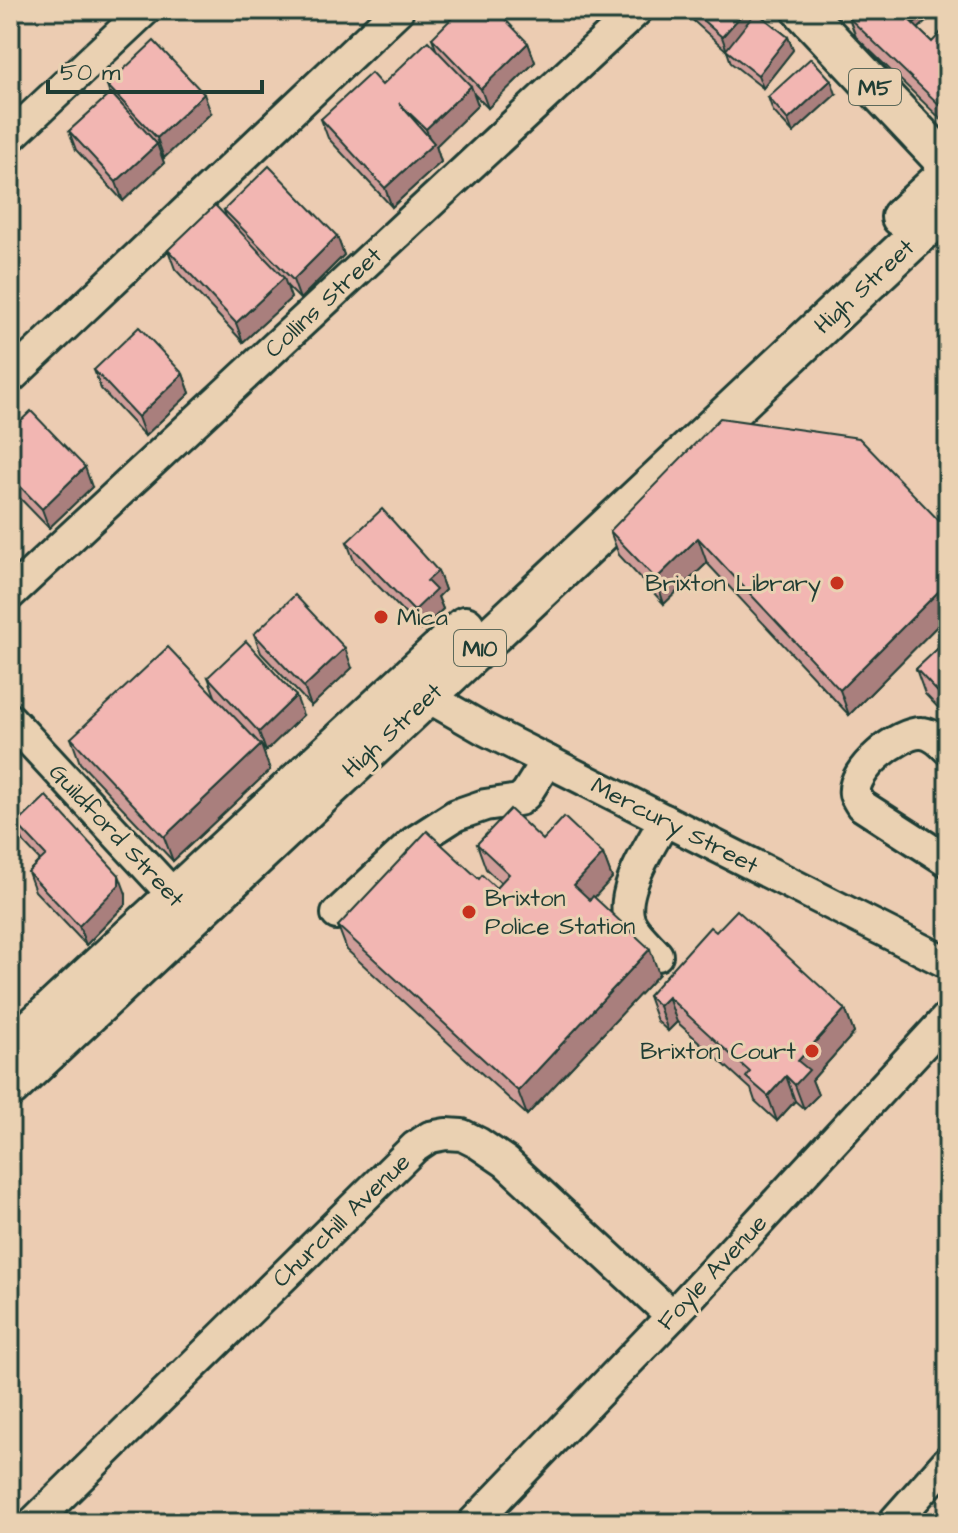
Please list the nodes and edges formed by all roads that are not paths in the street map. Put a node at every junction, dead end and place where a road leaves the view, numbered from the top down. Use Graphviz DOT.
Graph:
graph roads {
  1 [pos="145,10"];
  2 [pos="398,10"];
  3 [pos="637,10"];
  4 [pos="802,10"];
  5 [pos="10,137"];
  6 [pos="948,165"];
  7 [pos="948,173"];
  8 [pos="948,207"];
  9 [pos="10,378"];
  10 [pos="10,594"];
  11 [pos="415,691"];
  12 [pos="10,719"];
  13 [pos="948,749"];
  14 [pos="547,761"];
  15 [pos="665,820"];
  16 [pos="948,861"];
  17 [pos="183,905"];
  18 [pos="337,914"];
  19 [pos="657,955"];
  20 [pos="948,963"];
  21 [pos="948,1017"];
  22 [pos="10,1049"];
  23 [pos="10,1088"];
  24 [pos="672,1316"];
  25 [pos="948,1461"];
  26 [pos="33,1523"];
  27 [pos="473,1523"];
  28 [pos="893,1523"];
  1 -- 5 [label="street"];
  2 -- 9 [label="street"];
  3 -- 10 [label="street, Collins Street"];
  4 -- 6 [label="main road, M5"];
  7 -- 11 [label="main road, High Street / M10"];
  8 -- 11 [label="main road, High Street / M10"];
  11 -- 14 [label="street, Mercury Street"];
  11 -- 17 [label="main road, High Street / M10"];
  12 -- 17 [label="street, Guildford Street"];
  13 -- 16 [label="street"];
  14 -- 15 [label="street, Mercury Street"];
  14 -- 18 [label="street"];
  15 -- 19 [label="street"];
  15 -- 20 [label="street, Mercury Street"];
  17 -- 22 [label="main road, High Street / M10"];
  17 -- 23 [label="main road, High Street / M10"];
  21 -- 24 [label="street, Foyle Avenue"];
  24 -- 26 [label="street, Churchill Avenue"];
  24 -- 27 [label="street, Foyle Avenue"];
  25 -- 28 [label="street"];
}
